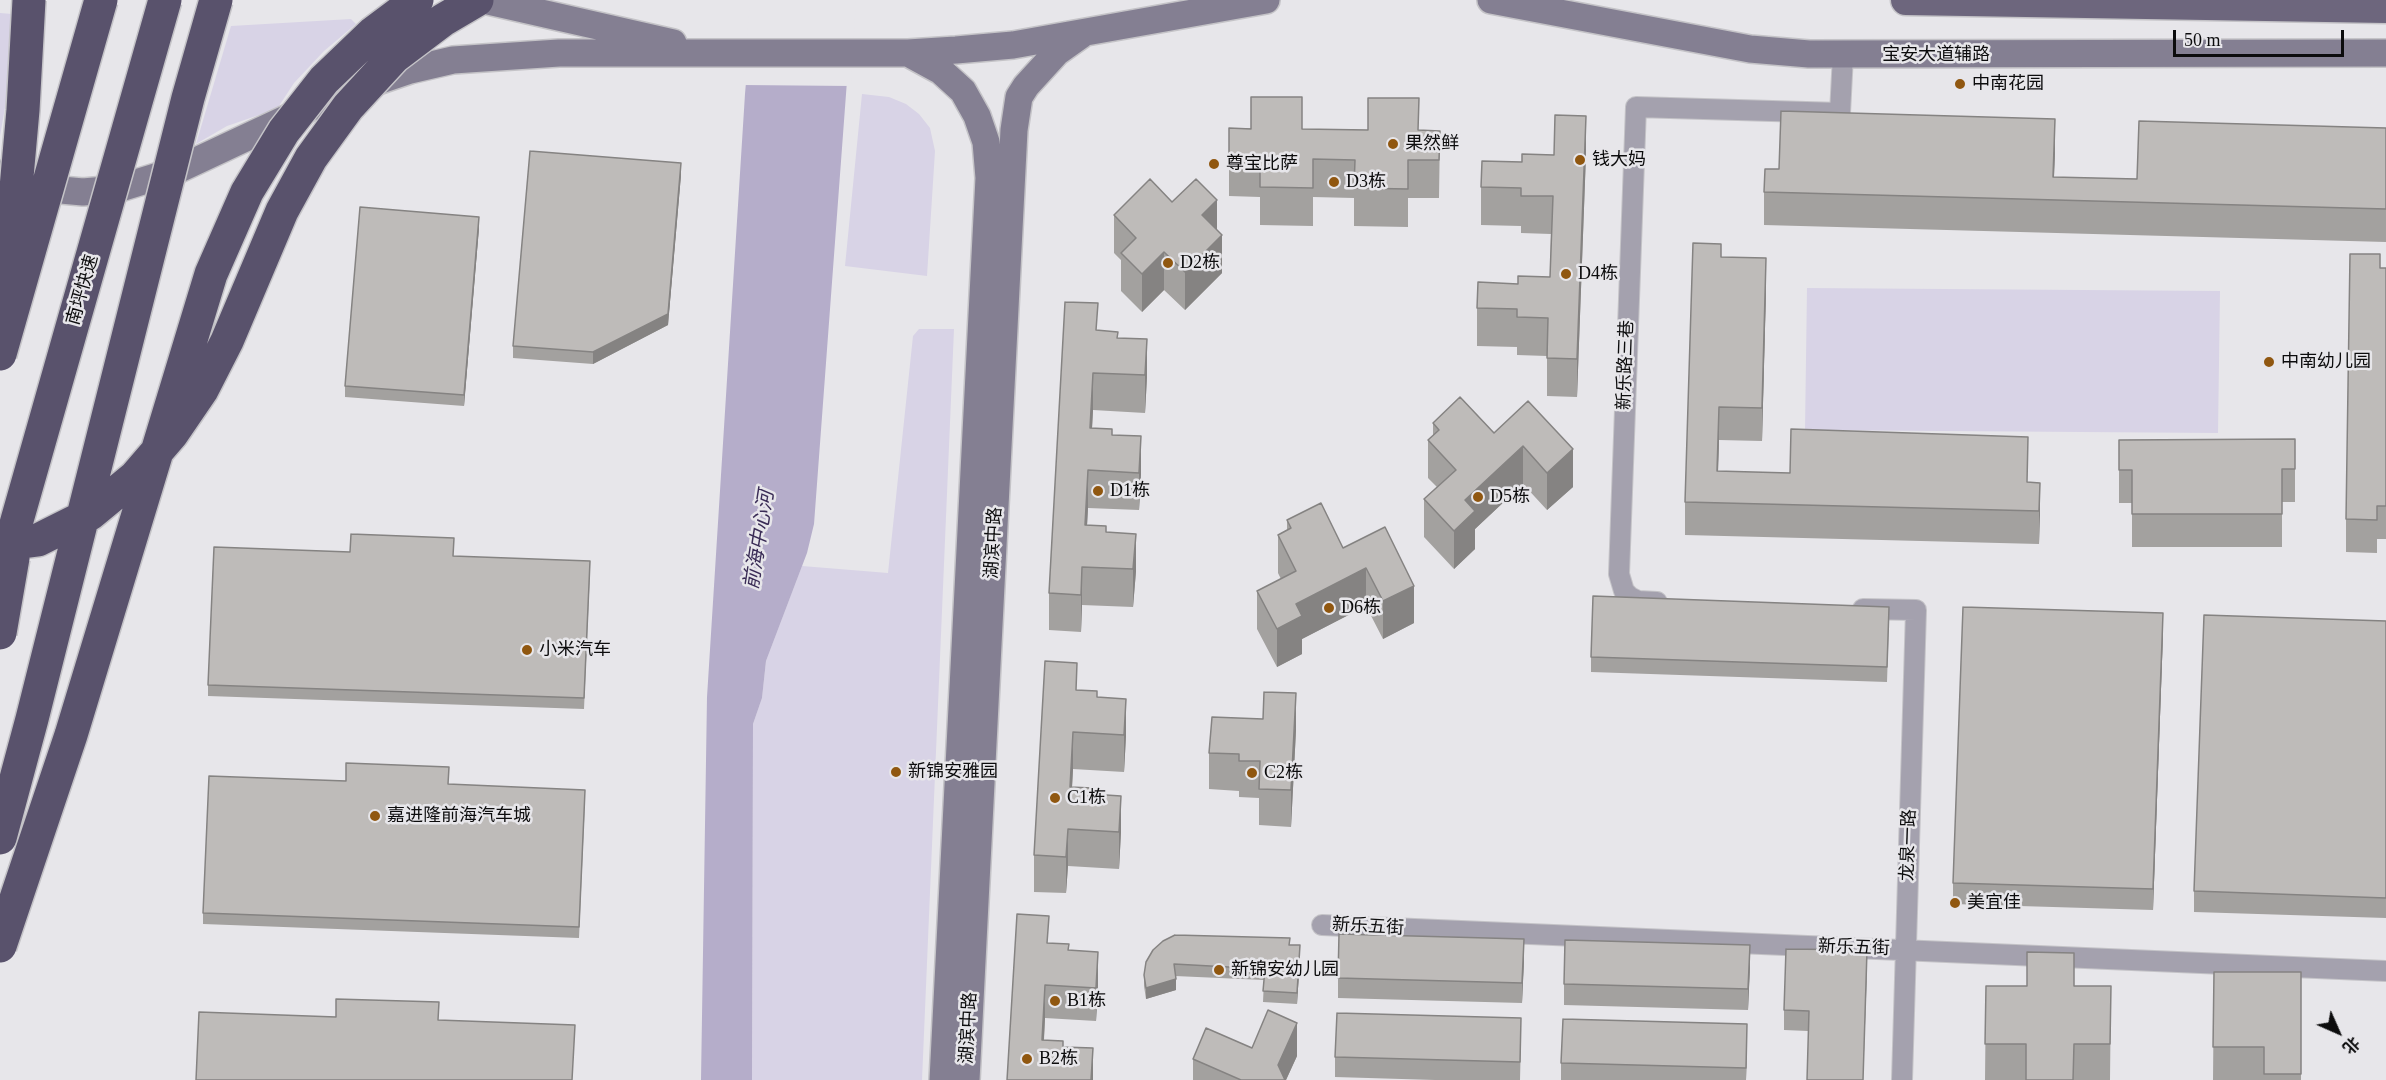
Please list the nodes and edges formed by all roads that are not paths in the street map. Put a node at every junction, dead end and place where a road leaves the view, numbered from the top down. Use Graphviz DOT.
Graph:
graph roads {
  1 [pos="29,0"];
  2 [pos="101,0"];
  3 [pos="165,0"];
  4 [pos="216,0"];
  5 [pos="417,0"];
  6 [pos="477,0"];
  7 [pos="484,0"];
  8 [pos="1266,0"];
  9 [pos="1491,0"];
  10 [pos="1906,0"];
  11 [pos="2386,8"];
  12 [pos="1083,34"];
  13 [pos="719,52"];
  14 [pos="2386,52"];
  15 [pos="907,53"];
  16 [pos="1843,55"];
  17 [pos="0,174"];
  18 [pos="998,229"];
  19 [pos="0,289"];
  20 [pos="0,354"];
  21 [pos="26,490"];
  22 [pos="0,545"];
  23 [pos="0,579"];
  24 [pos="1670,603"];
  25 [pos="1845,608"];
  26 [pos="0,633"];
  27 [pos="0,838"];
  28 [pos="1322,926"];
  29 [pos="0,946"];
  30 [pos="1906,951"];
  31 [pos="2386,971"];
  32 [pos="943,1080"];
  33 [pos="966,1080"];
  34 [pos="1902,1080"];
  1 -- 19 [label="highway, bridge"];
  2 -- 20 [label="highway, bridge"];
  3 -- 21 [label="highway, 南坪快速, bridge"];
  4 -- 27 [label="highway, bridge"];
  5 -- 29 [label="highway, bridge"];
  6 -- 22 [label="highway, bridge"];
  7 -- 13 [label="main road"];
  8 -- 12 [label="main road"];
  9 -- 16 [label="main road, 宝安大道辅路"];
  10 -- 11 [label="main road"];
  12 -- 15 [label="main road"];
  12 -- 18 [label="main road, 湖滨中路"];
  13 -- 15 [label="main road"];
  13 -- 17 [label="main road"];
  14 -- 16 [label="main road, 宝安大道辅路"];
  15 -- 18 [label="main road, 湖滨中路"];
  16 -- 24 [label="street, 新乐路三巷"];
  18 -- 32 [label="main road, 湖滨中路"];
  18 -- 33 [label="main road, 湖滨中路"];
  21 -- 23 [label="highway, 南坪快速, bridge"];
  21 -- 26 [label="highway, bridge"];
  25 -- 30 [label="street, 龙泉一路"];
  28 -- 30 [label="street, 新乐五街"];
  30 -- 31 [label="street, 新乐五街"];
  30 -- 34 [label="street, 龙泉一路"];
}
